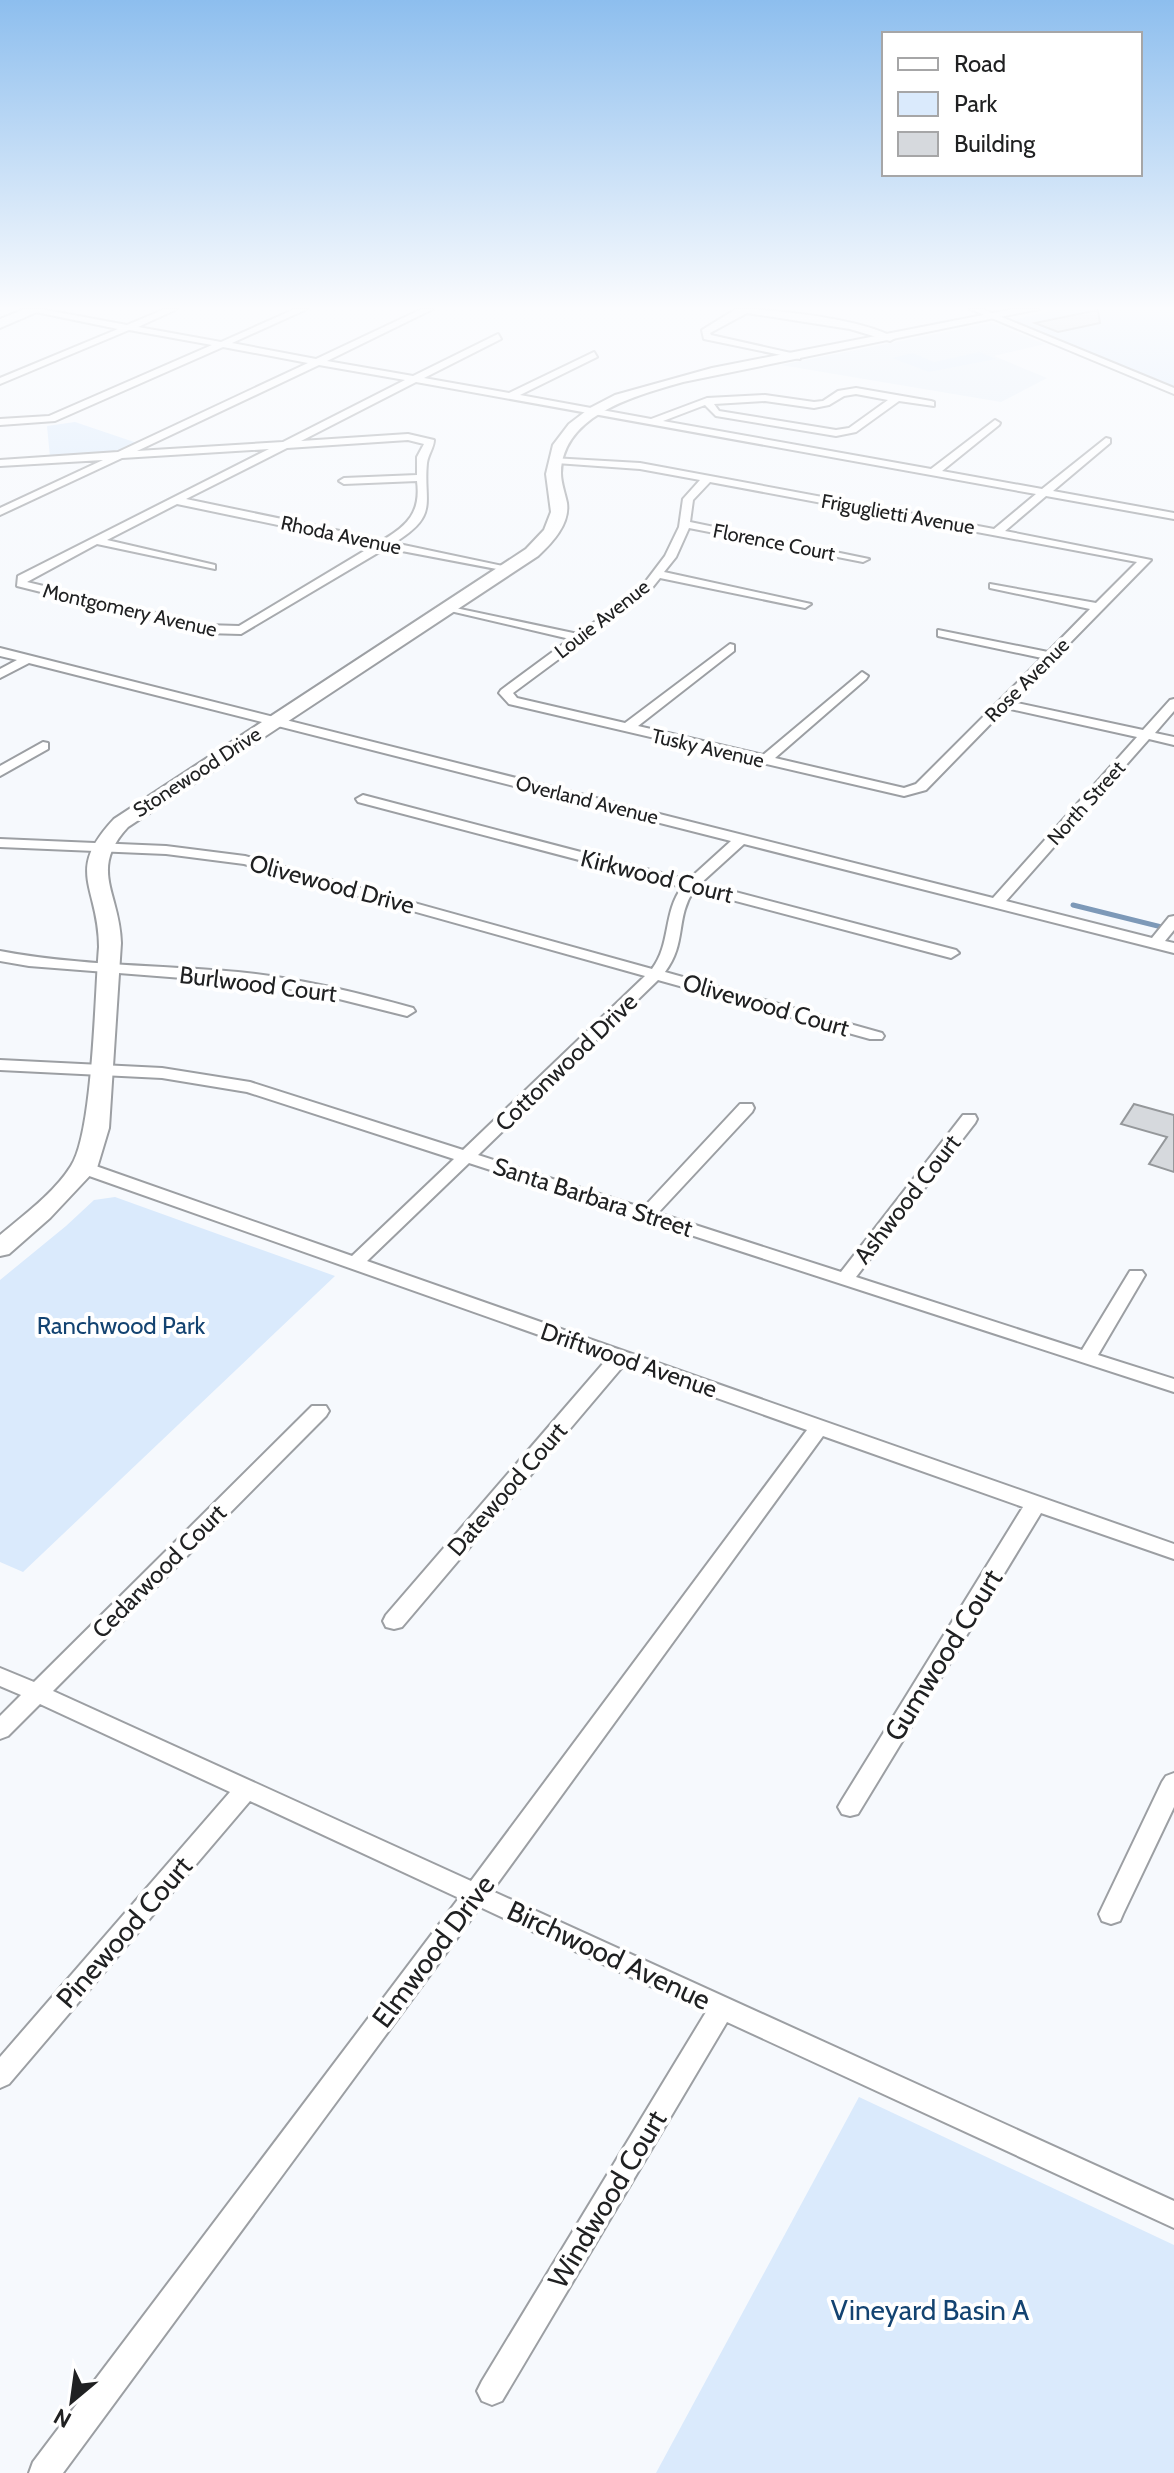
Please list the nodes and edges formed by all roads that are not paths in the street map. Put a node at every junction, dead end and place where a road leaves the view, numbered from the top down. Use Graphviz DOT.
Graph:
graph roads {
  1 [pos="186,424"];
  2 [pos="321,424"];
  3 [pos="580,424"];
  4 [pos="664,424"];
  5 [pos="753,424"];
  6 [pos="787,424"];
  7 [pos="856,424"];
  8 [pos="993,424"];
  9 [pos="735,437"];
  10 [pos="1106,441"];
  11 [pos="282,444"];
  12 [pos="121,455"];
  13 [pos="556,460"];
  14 [pos="0,463"];
  15 [pos="933,473"];
  16 [pos="424,478"];
  17 [pos="707,479"];
  18 [pos="344,481"];
  19 [pos="1041,493"];
  20 [pos="174,500"];
  21 [pos="0,512"];
  22 [pos="1174,516"];
  23 [pos="684,524"];
  24 [pos="997,532"];
  25 [pos="94,540"];
  26 [pos="387,545"];
  27 [pos="863,559"];
  28 [pos="1145,560"];
  29 [pos="211,567"];
  30 [pos="508,570"];
  31 [pos="658,574"];
  32 [pos="994,586"];
  33 [pos="805,604"];
  34 [pos="1099,607"];
  35 [pos="450,608"];
  36 [pos="942,633"];
  37 [pos="580,638"];
  38 [pos="730,648"];
  39 [pos="0,652"];
  40 [pos="1050,656"];
  41 [pos="28,659"];
  42 [pos="0,674"];
  43 [pos="862,676"];
  44 [pos="513,701"];
  45 [pos="1174,703"];
  46 [pos="1003,704"];
  47 [pos="275,721"];
  48 [pos="626,729"];
  49 [pos="1146,735"];
  50 [pos="1174,741"];
  51 [pos="43,746"];
  52 [pos="764,761"];
  53 [pos="0,772"];
  54 [pos="904,792"];
  55 [pos="363,799"];
  56 [pos="741,839"];
  57 [pos="0,843"];
  58 [pos="100,849"];
  59 [pos="692,885"];
  60 [pos="997,903"];
  61 [pos="1174,920"];
  62 [pos="1156,943"];
  63 [pos="1174,948"];
  64 [pos="951,953"];
  65 [pos="0,956"];
  66 [pos="108,970"];
  67 [pos="656,974"];
  68 [pos="407,1011"];
  69 [pos="876,1036"];
  70 [pos="0,1065"];
  71 [pos="100,1070"];
  72 [pos="746,1108"];
  73 [pos="969,1119"];
  74 [pos="468,1157"];
  75 [pos="84,1168"];
  76 [pos="646,1215"];
  77 [pos="0,1248"];
  78 [pos="354,1264"];
  79 [pos="1136,1275"];
  80 [pos="845,1279"];
  81 [pos="620,1357"];
  82 [pos="1087,1358"];
  83 [pos="1174,1386"];
  84 [pos="319,1411"];
  85 [pos="819,1427"];
  86 [pos="1036,1503"];
  87 [pos="1174,1552"];
  88 [pos="394,1621"];
  89 [pos="0,1676"];
  90 [pos="37,1693"];
  91 [pos="0,1730"];
  92 [pos="1174,1782"];
  93 [pos="247,1789"];
  94 [pos="850,1807"];
  95 [pos="477,1894"];
  96 [pos="1111,1914"];
  97 [pos="722,2008"];
  98 [pos="0,2076"];
  99 [pos="1174,2215"];
  100 [pos="492,2391"];
  101 [pos="44,2473"];
  1 -- 12 [label="street"];
  2 -- 11 [label="street"];
  3 -- 13 [label="street"];
  4 -- 9 [label="street"];
  5 -- 9 [label="street"];
  6 -- 7 [label="street"];
  8 -- 15 [label="street"];
  9 -- 15 [label="street"];
  10 -- 19 [label="street"];
  11 -- 12 [label="street"];
  11 -- 16 [label="street"];
  11 -- 20 [label="street"];
  12 -- 14 [label="street"];
  12 -- 21 [label="street"];
  13 -- 17 [label="street, Friguglietti Avenue"];
  13 -- 30 [label="street, Stonewood Drive"];
  15 -- 19 [label="street"];
  16 -- 18 [label="street"];
  16 -- 26 [label="street"];
  17 -- 23 [label="street, Louie Avenue"];
  17 -- 24 [label="street, Friguglietti Avenue"];
  19 -- 22 [label="street"];
  19 -- 24 [label="street"];
  20 -- 25 [label="street"];
  20 -- 26 [label="street, Rhoda Avenue"];
  23 -- 27 [label="street, Florence Court"];
  23 -- 31 [label="street, Louie Avenue"];
  24 -- 28 [label="street, Friguglietti Avenue"];
  25 -- 26 [label="street, Montgomery Avenue"];
  25 -- 29 [label="street"];
  26 -- 30 [label="street, Rhoda Avenue"];
  28 -- 34 [label="street, Rose Avenue"];
  30 -- 35 [label="street, Stonewood Drive"];
  31 -- 33 [label="street"];
  31 -- 37 [label="street, Louie Avenue"];
  32 -- 34 [label="street"];
  34 -- 40 [label="street, Rose Avenue"];
  35 -- 37 [label="street"];
  35 -- 47 [label="street, Stonewood Drive"];
  36 -- 40 [label="street"];
  37 -- 44 [label="street, Louie Avenue"];
  38 -- 48 [label="street"];
  39 -- 41 [label="street, Overland Avenue"];
  40 -- 46 [label="street, Rose Avenue"];
  41 -- 42 [label="street"];
  41 -- 47 [label="street, Overland Avenue"];
  43 -- 52 [label="street"];
  44 -- 48 [label="street, Tusky Avenue"];
  45 -- 49 [label="street, North Street"];
  46 -- 49 [label="street"];
  46 -- 54 [label="street, Rose Avenue"];
  47 -- 56 [label="street, Overland Avenue"];
  47 -- 58 [label="street, Stonewood Drive"];
  48 -- 52 [label="street, Tusky Avenue"];
  49 -- 50 [label="street"];
  49 -- 60 [label="street, North Street"];
  51 -- 53 [label="street"];
  52 -- 54 [label="street, Tusky Avenue"];
  55 -- 59 [label="street, Kirkwood Court"];
  56 -- 59 [label="street, Cottonwood Drive"];
  56 -- 60 [label="street, Overland Avenue"];
  57 -- 58 [label="street, Olivewood Drive"];
  58 -- 66 [label="street"];
  58 -- 67 [label="street, Olivewood Drive"];
  59 -- 64 [label="street, Kirkwood Court"];
  59 -- 67 [label="street, Cottonwood Drive"];
  60 -- 62 [label="street, Overland Avenue"];
  61 -- 62 [label="street"];
  62 -- 63 [label="street, Overland Avenue"];
  65 -- 66 [label="street, Burlwood Court"];
  66 -- 68 [label="street, Burlwood Court"];
  66 -- 71 [label="street"];
  67 -- 69 [label="street, Olivewood Court"];
  67 -- 74 [label="street, Cottonwood Drive"];
  70 -- 71 [label="street, Santa Barbara Street"];
  71 -- 74 [label="street, Santa Barbara Street"];
  71 -- 75 [label="street"];
  72 -- 76 [label="street"];
  73 -- 80 [label="street, Ashwood Court"];
  74 -- 76 [label="street, Santa Barbara Street"];
  74 -- 78 [label="street, Cottonwood Drive"];
  75 -- 77 [label="street"];
  75 -- 78 [label="street, Driftwood Avenue"];
  76 -- 80 [label="street, Santa Barbara Street"];
  78 -- 81 [label="street, Driftwood Avenue"];
  79 -- 82 [label="street"];
  80 -- 82 [label="street, Santa Barbara Street"];
  81 -- 85 [label="street, Driftwood Avenue"];
  81 -- 88 [label="street, Datewood Court"];
  82 -- 83 [label="street, Santa Barbara Street"];
  84 -- 90 [label="street, Cedarwood Court"];
  85 -- 86 [label="street, Driftwood Avenue"];
  85 -- 95 [label="street, Elmwood Drive"];
  86 -- 87 [label="street, Driftwood Avenue"];
  86 -- 94 [label="street, Gumwood Court"];
  89 -- 90 [label="street, Birchwood Avenue"];
  90 -- 91 [label="street, Cedarwood Court"];
  90 -- 93 [label="street, Birchwood Avenue"];
  92 -- 96 [label="street"];
  93 -- 95 [label="street, Birchwood Avenue"];
  93 -- 98 [label="street, Pinewood Court"];
  95 -- 97 [label="street, Birchwood Avenue"];
  95 -- 101 [label="street, Elmwood Drive"];
  97 -- 99 [label="street, Birchwood Avenue"];
  97 -- 100 [label="street, Windwood Court"];
}
